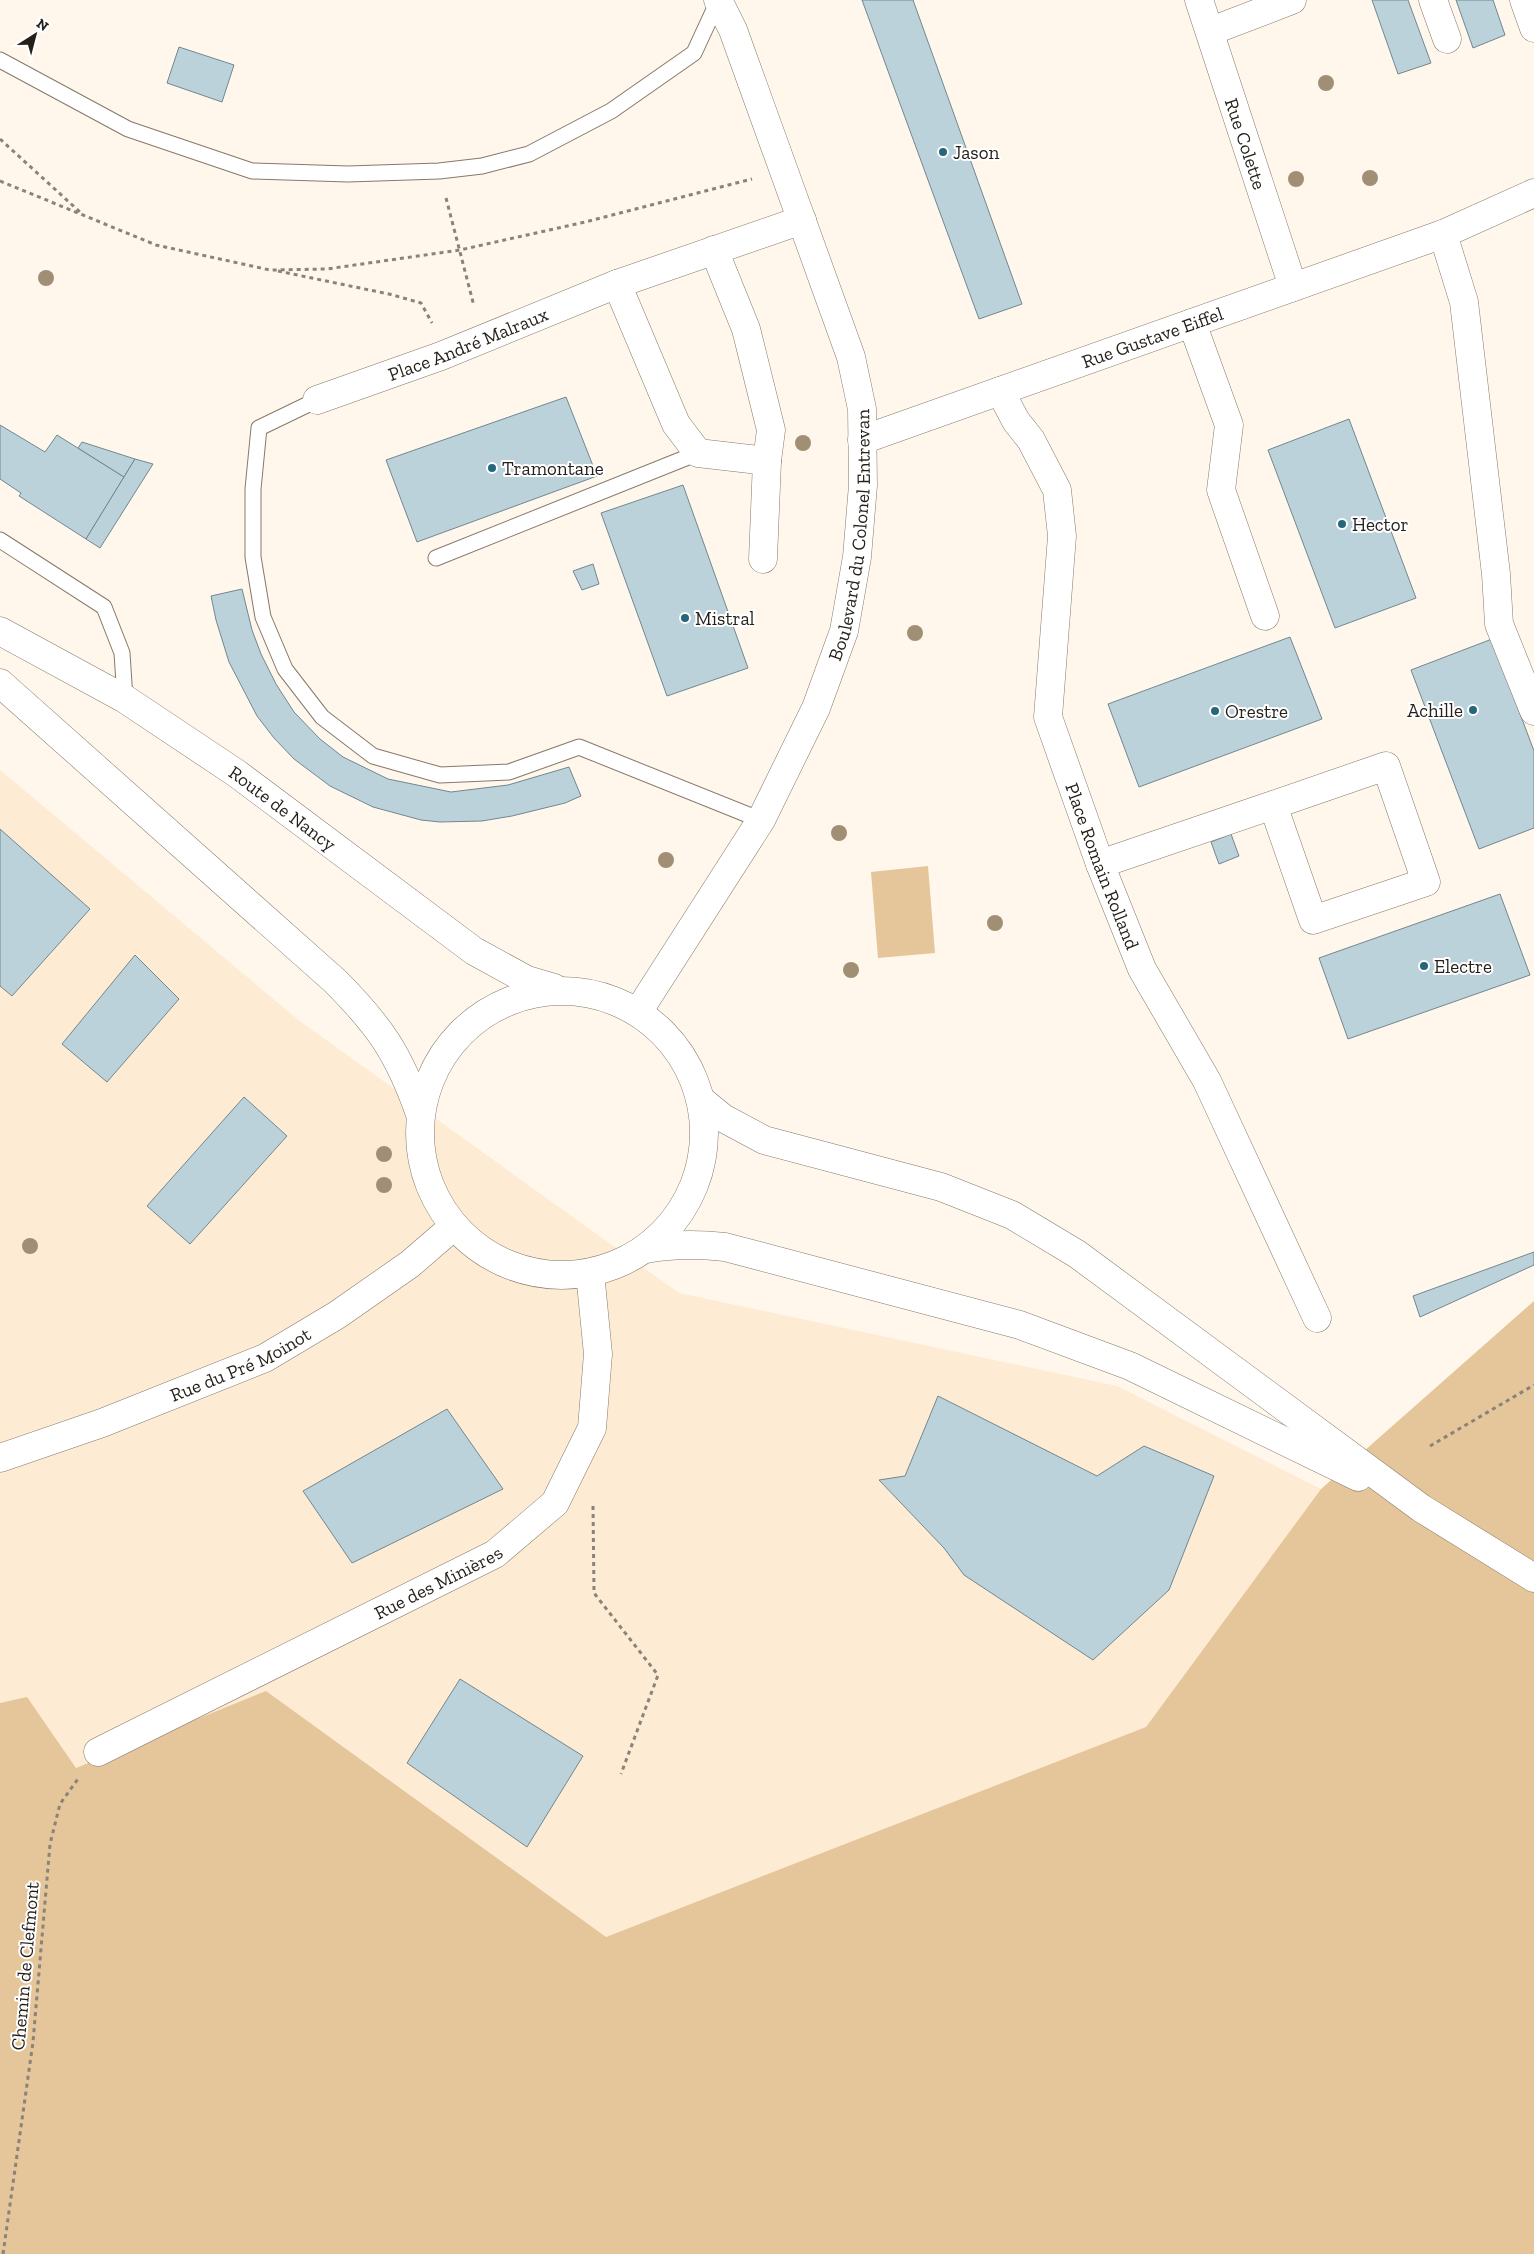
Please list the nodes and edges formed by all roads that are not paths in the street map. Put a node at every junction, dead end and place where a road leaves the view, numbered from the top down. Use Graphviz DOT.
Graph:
graph roads {
  1 [pos="718,0"];
  2 [pos="1200,0"];
  3 [pos="1292,0"];
  4 [pos="1433,0"];
  5 [pos="1524,0"];
  6 [pos="1534,28"];
  7 [pos="1210,31"];
  8 [pos="1447,39"];
  9 [pos="0,60"];
  10 [pos="1534,193"];
  11 [pos="802,220"];
  12 [pos="1442,234"];
  13 [pos="714,250"];
  14 [pos="617,284"];
  15 [pos="1293,287"];
  16 [pos="1192,322"];
  17 [pos="1000,391"];
  18 [pos="317,400"];
  19 [pos="862,440"];
  20 [pos="698,453"];
  21 [pos="767,462"];
  22 [pos="0,540"];
  23 [pos="436,558"];
  24 [pos="763,559"];
  25 [pos="1265,616"];
  26 [pos="0,631"];
  27 [pos="0,682"];
  28 [pos="125,699"];
  29 [pos="1534,711"];
  30 [pos="1273,805"];
  31 [pos="761,820"];
  32 [pos="1100,864"];
  33 [pos="560,990"];
  34 [pos="638,1012"];
  35 [pos="701,1100"];
  36 [pos="420,1114"];
  37 [pos="454,1226"];
  38 [pos="646,1249"];
  39 [pos="590,1273"];
  40 [pos="1317,1318"];
  41 [pos="0,1458"];
  42 [pos="1421,1508"];
  43 [pos="1534,1578"];
  44 [pos="98,1752"];
  1 -- 9 [label="lane"];
  1 -- 11 [label="street, Boulevard du Colonel Entrevan"];
  2 -- 7 [label="street, Rue Colette"];
  3 -- 7 [label="street"];
  4 -- 8 [label="street"];
  5 -- 6 [label="street"];
  7 -- 15 [label="street, Rue Colette"];
  10 -- 12 [label="street, Rue Gustave Eiffel"];
  11 -- 13 [label="street, Place André Malraux"];
  11 -- 19 [label="street, Boulevard du Colonel Entrevan"];
  12 -- 15 [label="street, Rue Gustave Eiffel"];
  12 -- 29 [label="street"];
  13 -- 14 [label="street, Place André Malraux"];
  13 -- 21 [label="street"];
  14 -- 18 [label="street, Place André Malraux"];
  14 -- 20 [label="street"];
  15 -- 16 [label="street, Rue Gustave Eiffel"];
  16 -- 17 [label="street, Rue Gustave Eiffel"];
  16 -- 25 [label="street"];
  17 -- 19 [label="street, Rue Gustave Eiffel"];
  17 -- 32 [label="street, Place Romain Rolland"];
  18 -- 31 [label="lane"];
  19 -- 31 [label="street, Boulevard du Colonel Entrevan"];
  20 -- 21 [label="street"];
  20 -- 23 [label="lane"];
  21 -- 24 [label="street"];
  22 -- 28 [label="lane"];
  26 -- 28 [label="street, Route de Nancy"];
  27 -- 36 [label="street"];
  28 -- 33 [label="street, Route de Nancy"];
  30 -- 30 [label="street"];
  30 -- 32 [label="street"];
  31 -- 34 [label="street, Boulevard du Colonel Entrevan"];
  32 -- 40 [label="street, Place Romain Rolland"];
  33 -- 34 [label="street"];
  33 -- 36 [label="street"];
  34 -- 35 [label="street"];
  35 -- 38 [label="street"];
  35 -- 42 [label="street"];
  36 -- 37 [label="street"];
  37 -- 39 [label="street"];
  37 -- 41 [label="street, Rue du Pré Moinot"];
  38 -- 39 [label="street"];
  38 -- 42 [label="street"];
  39 -- 44 [label="street, Rue des Minières"];
  42 -- 43 [label="street"];
}
